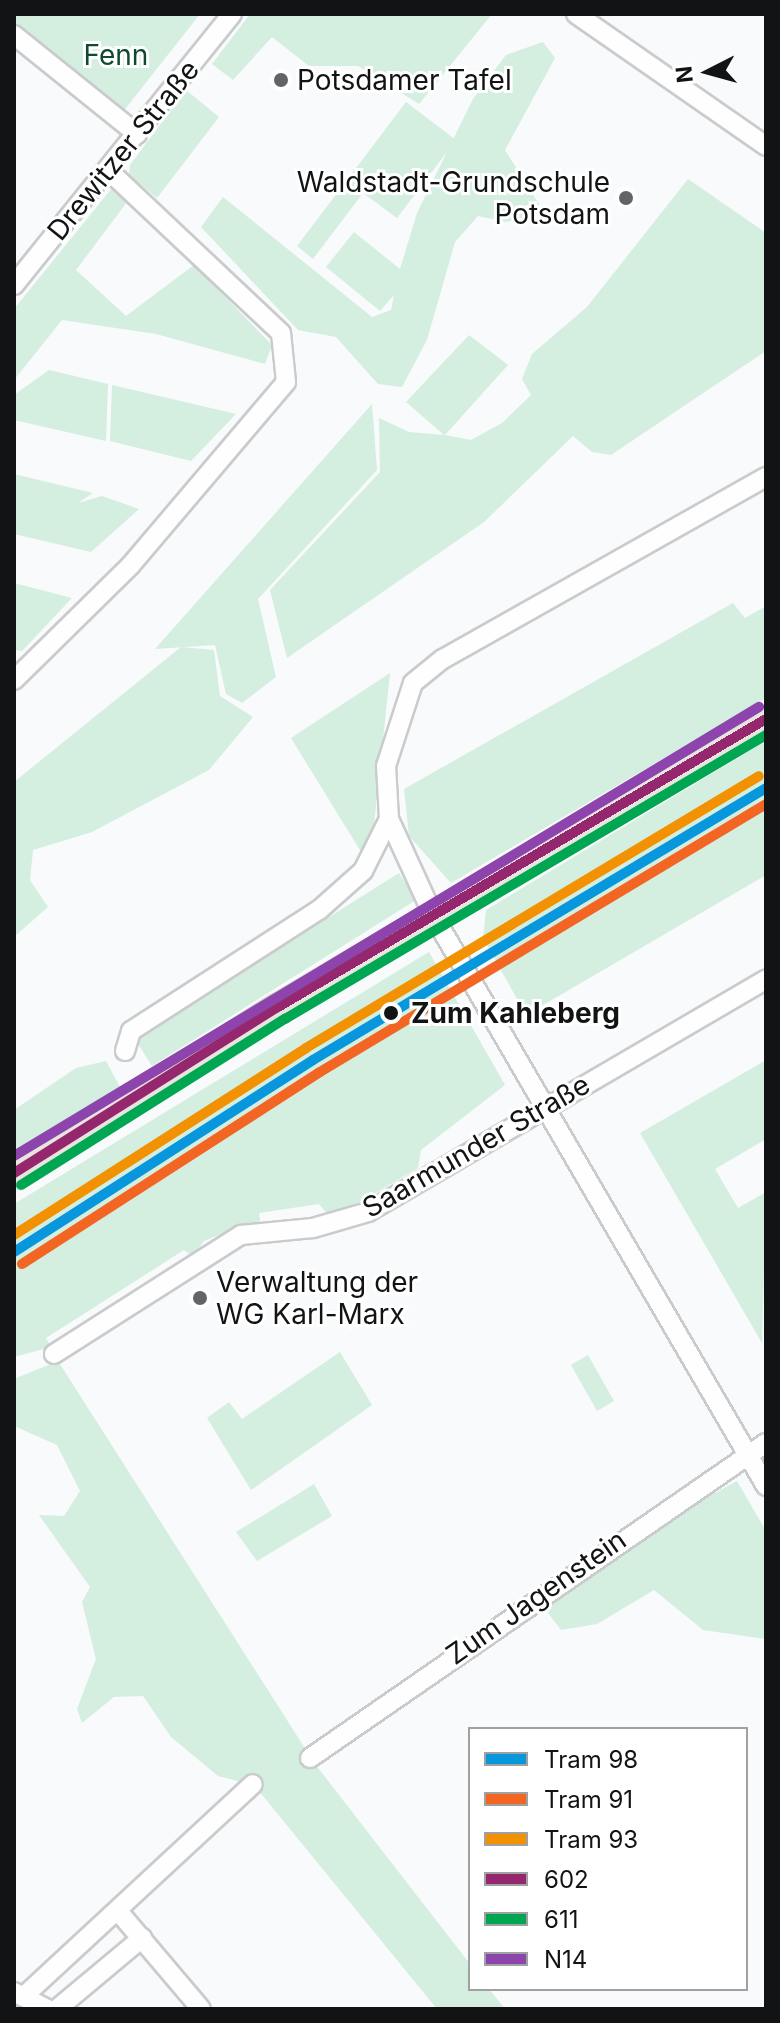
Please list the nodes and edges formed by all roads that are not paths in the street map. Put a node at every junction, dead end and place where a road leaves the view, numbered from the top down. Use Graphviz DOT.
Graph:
graph roads {
  1 [pos="232,14"];
  2 [pos="576,14"];
  3 [pos="14,35"];
  4 [pos="137,134"];
  5 [pos="766,146"];
  6 [pos="108,170"];
  7 [pos="16,278"];
  8 [pos="766,477"];
  9 [pos="14,680"];
  10 [pos="766,719"];
  11 [pos="389,819"];
  12 [pos="433,915"];
  13 [pos="766,979"];
  14 [pos="125,1051"];
  15 [pos="545,1106"];
  16 [pos="14,1173"];
  17 [pos="54,1354"];
  18 [pos="766,1443"];
  19 [pos="749,1453"];
  20 [pos="766,1486"];
  21 [pos="310,1758"];
  22 [pos="253,1784"];
  23 [pos="118,1911"];
  24 [pos="142,1938"];
  25 [pos="18,1994"];
  26 [pos="48,2009"];
  27 [pos="57,2009"];
  28 [pos="201,2009"];
  1 -- 4 [label="street, Drewitzer Straße"];
  2 -- 5 [label="street"];
  3 -- 4 [label="street"];
  4 -- 6 [label="street, Drewitzer Straße"];
  6 -- 7 [label="street, Drewitzer Straße"];
  6 -- 9 [label="street"];
  8 -- 11 [label="street"];
  10 -- 12 [label="main road"];
  11 -- 12 [label="street"];
  11 -- 14 [label="street"];
  12 -- 15 [label="street"];
  12 -- 16 [label="main road"];
  13 -- 15 [label="street, Saarmunder Straße"];
  15 -- 17 [label="street, Saarmunder Straße"];
  15 -- 19 [label="street"];
  18 -- 19 [label="street, Zum Jagenstein"];
  19 -- 20 [label="street"];
  19 -- 21 [label="street, Zum Jagenstein"];
  22 -- 23 [label="street"];
  23 -- 24 [label="street"];
  23 -- 25 [label="street"];
  24 -- 27 [label="street"];
  24 -- 28 [label="street"];
  25 -- 26 [label="street"];
}
